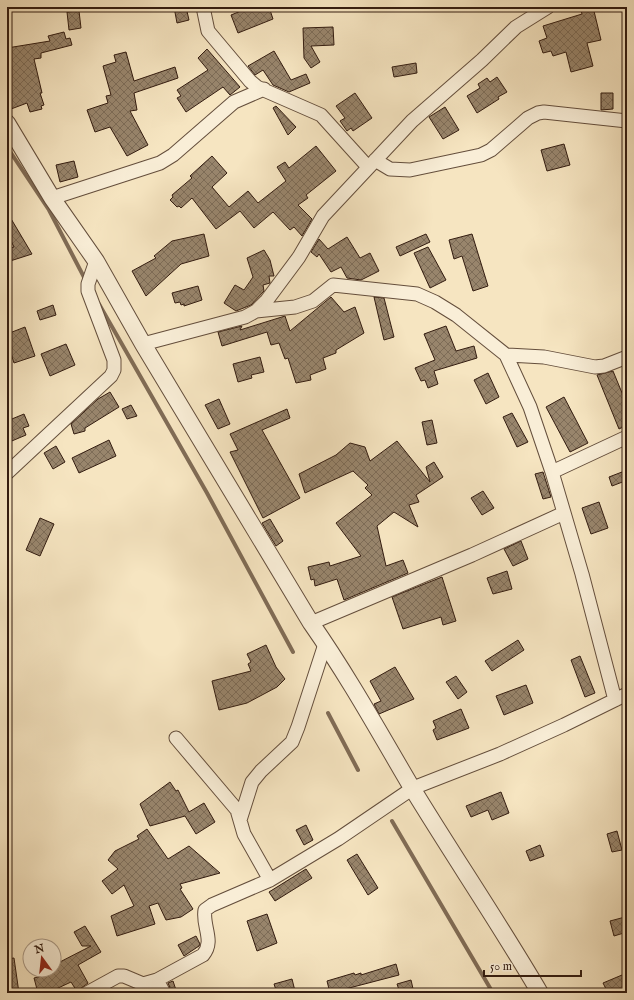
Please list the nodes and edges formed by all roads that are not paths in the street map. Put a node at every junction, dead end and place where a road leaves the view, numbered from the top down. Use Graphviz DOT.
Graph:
graph roads {
  1 [pos="203,7"];
  2 [pos="548,7"];
  3 [pos="264,89"];
  4 [pos="627,121"];
  5 [pos="7,123"];
  6 [pos="372,164"];
  7 [pos="52,198"];
  8 [pos="96,262"];
  9 [pos="256,311"];
  10 [pos="143,344"];
  11 [pos="506,355"];
  12 [pos="627,356"];
  13 [pos="627,437"];
  14 [pos="552,472"];
  15 [pos="7,473"];
  16 [pos="564,513"];
  17 [pos="311,623"];
  18 [pos="325,644"];
  19 [pos="627,694"];
  20 [pos="615,700"];
  21 [pos="176,738"];
  22 [pos="413,788"];
  23 [pos="240,820"];
  24 [pos="270,880"];
  25 [pos="157,980"];
  26 [pos="87,993"];
  27 [pos="164,993"];
  28 [pos="540,993"];
  1 -- 3 [label="street"];
  2 -- 6 [label="street"];
  3 -- 6 [label="street"];
  3 -- 7 [label="street"];
  4 -- 6 [label="street"];
  5 -- 7 [label="street"];
  6 -- 9 [label="street"];
  7 -- 8 [label="street"];
  8 -- 10 [label="street"];
  8 -- 15 [label="street"];
  9 -- 10 [label="street"];
  9 -- 11 [label="street"];
  10 -- 17 [label="street"];
  11 -- 12 [label="street"];
  11 -- 14 [label="street"];
  13 -- 14 [label="street"];
  14 -- 16 [label="street"];
  16 -- 17 [label="street"];
  16 -- 20 [label="street"];
  17 -- 18 [label="street"];
  18 -- 22 [label="street"];
  18 -- 23 [label="street"];
  19 -- 20 [label="street"];
  20 -- 22 [label="street"];
  21 -- 23 [label="street"];
  22 -- 24 [label="street"];
  22 -- 28 [label="street"];
  23 -- 24 [label="street"];
  24 -- 25 [label="street"];
  25 -- 26 [label="street"];
  25 -- 27 [label="street"];
}
